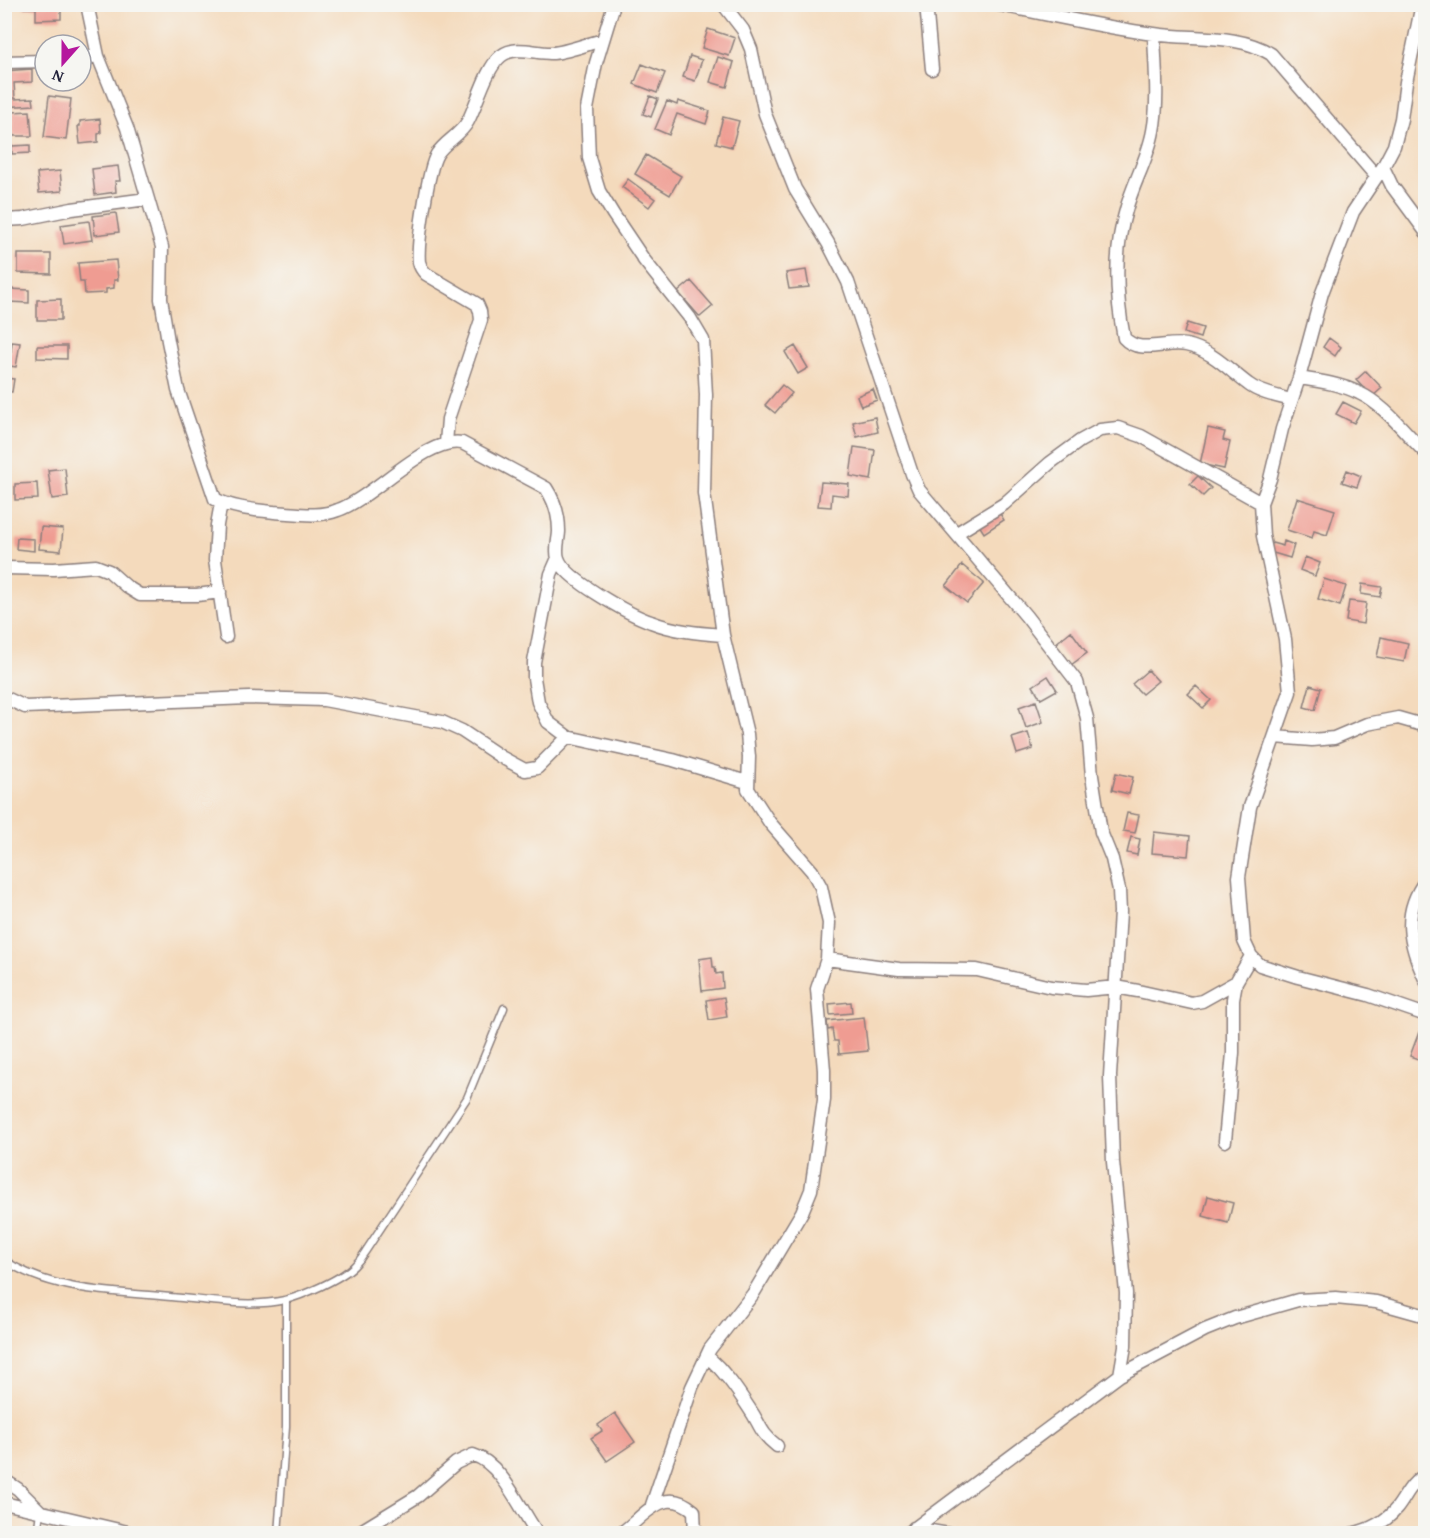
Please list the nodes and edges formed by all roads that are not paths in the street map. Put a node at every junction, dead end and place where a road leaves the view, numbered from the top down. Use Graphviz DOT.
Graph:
graph roads {
  1 [pos="87,4"];
  2 [pos="614,4"];
  3 [pos="723,4"];
  4 [pos="926,4"];
  5 [pos="994,4"];
  6 [pos="1422,4"];
  7 [pos="1030,8"];
  8 [pos="1155,34"];
  9 [pos="603,40"];
  10 [pos="98,56"];
  11 [pos="93,57"];
  12 [pos="33,61"];
  13 [pos="4,62"];
  14 [pos="932,69"];
  15 [pos="1380,171"];
  16 [pos="147,199"];
  17 [pos="4,220"];
  18 [pos="1425,232"];
  19 [pos="1299,378"];
  20 [pos="1291,400"];
  21 [pos="446,443"];
  22 [pos="1425,453"];
  23 [pos="221,503"];
  24 [pos="1261,503"];
  25 [pos="957,533"];
  26 [pos="558,558"];
  27 [pos="4,568"];
  28 [pos="220,592"];
  29 [pos="723,635"];
  30 [pos="226,637"];
  31 [pos="4,697"];
  32 [pos="1425,726"];
  33 [pos="568,737"];
  34 [pos="1275,737"];
  35 [pos="747,782"];
  36 [pos="1425,879"];
  37 [pos="1251,956"];
  38 [pos="827,959"];
  39 [pos="1425,981"];
  40 [pos="1236,982"];
  41 [pos="1116,987"];
  42 [pos="504,1008"];
  43 [pos="1425,1015"];
  44 [pos="1225,1142"];
  45 [pos="4,1260"];
  46 [pos="286,1300"];
  47 [pos="1425,1316"];
  48 [pos="707,1356"];
  49 [pos="1120,1375"];
  50 [pos="777,1446"];
  51 [pos="1425,1475"];
  52 [pos="4,1480"];
  53 [pos="4,1503"];
  54 [pos="652,1505"];
  55 [pos="40,1512"];
  56 [pos="910,1531"];
  57 [pos="37,1533"];
  58 [pos="136,1533"];
  59 [pos="278,1533"];
  60 [pos="356,1533"];
  61 [pos="538,1533"];
  62 [pos="620,1533"];
  63 [pos="695,1533"];
  64 [pos="948,1533"];
  65 [pos="1351,1533"];
  1 -- 10 [label="street"];
  2 -- 9 [label="street"];
  3 -- 25 [label="street"];
  4 -- 14 [label="street"];
  5 -- 7 [label="street"];
  6 -- 15 [label="street"];
  7 -- 8 [label="street"];
  8 -- 15 [label="street"];
  8 -- 20 [label="street"];
  9 -- 21 [label="street"];
  9 -- 29 [label="street"];
  10 -- 11 [label="street"];
  10 -- 16 [label="street"];
  12 -- 13 [label="street"];
  15 -- 18 [label="street"];
  15 -- 19 [label="street"];
  16 -- 17 [label="street"];
  16 -- 23 [label="street"];
  19 -- 20 [label="street"];
  19 -- 22 [label="street"];
  20 -- 24 [label="street"];
  21 -- 23 [label="street"];
  21 -- 26 [label="street"];
  23 -- 28 [label="street"];
  24 -- 25 [label="street"];
  24 -- 34 [label="street"];
  25 -- 41 [label="street"];
  26 -- 29 [label="street"];
  26 -- 33 [label="street"];
  27 -- 28 [label="street"];
  28 -- 30 [label="street"];
  29 -- 35 [label="street"];
  31 -- 33 [label="street"];
  32 -- 34 [label="street"];
  33 -- 35 [label="street"];
  34 -- 37 [label="street"];
  35 -- 38 [label="street"];
  36 -- 39 [label="street"];
  37 -- 40 [label="street"];
  37 -- 43 [label="street"];
  38 -- 41 [label="street"];
  38 -- 48 [label="street"];
  40 -- 41 [label="street"];
  40 -- 44 [label="street"];
  41 -- 49 [label="street"];
  42 -- 46 [label="lane"];
  45 -- 46 [label="lane"];
  46 -- 59 [label="lane"];
  47 -- 49 [label="street"];
  48 -- 50 [label="street"];
  48 -- 54 [label="street"];
  49 -- 56 [label="street"];
  51 -- 65 [label="street"];
  52 -- 55 [label="street"];
  53 -- 55 [label="street"];
  54 -- 62 [label="street"];
  54 -- 63 [label="street"];
  55 -- 57 [label="lane"];
  55 -- 58 [label="street"];
  56 -- 64 [label="street"];
  60 -- 61 [label="street"];
}
